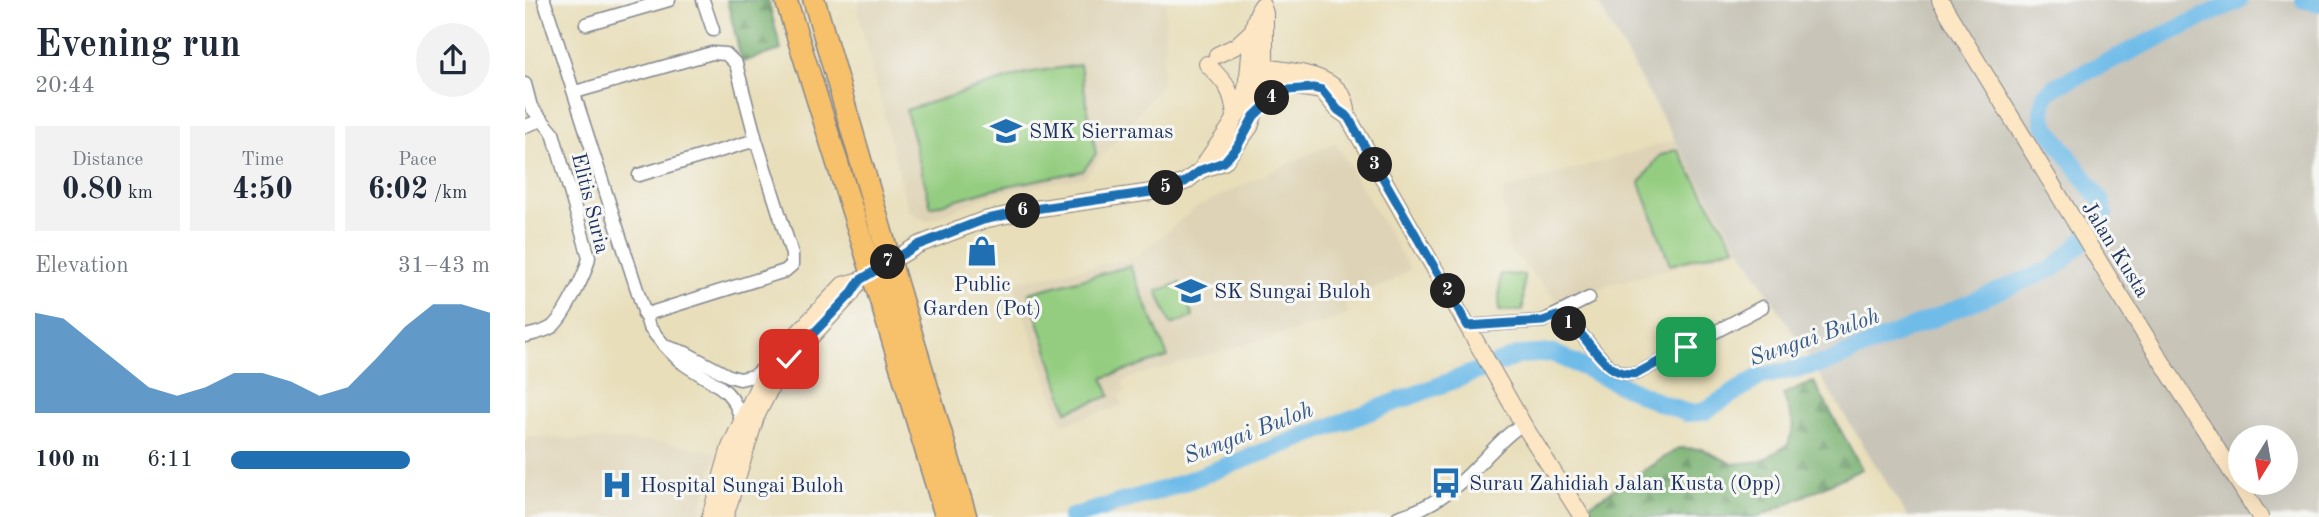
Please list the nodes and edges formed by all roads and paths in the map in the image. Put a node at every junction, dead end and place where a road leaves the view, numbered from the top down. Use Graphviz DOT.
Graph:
graph roads {
  1 [pos="544,0"];
  2 [pos="669,0"];
  3 [pos="703,0"];
  4 [pos="786,0"];
  5 [pos="814,0"];
  6 [pos="1940,0"];
  7 [pos="1262,2"];
  8 [pos="586,24"];
  9 [pos="713,30"];
  10 [pos="1253,30"];
  11 [pos="1256,73"];
  12 [pos="525,84"];
  13 [pos="1313,88"];
  14 [pos="575,92"];
  15 [pos="1254,116"];
  16 [pos="1348,117"];
  17 [pos="542,120"];
  18 [pos="1235,121"];
  19 [pos="525,126"];
  20 [pos="756,140"];
  21 [pos="1201,170"];
  22 [pos="639,175"];
  23 [pos="860,280"];
  24 [pos="890,297"];
  25 [pos="1589,298"];
  26 [pos="1762,307"];
  27 [pos="644,315"];
  28 [pos="1557,316"];
  29 [pos="1468,326"];
  30 [pos="525,337"];
  31 [pos="667,347"];
  32 [pos="768,365"];
  33 [pos="741,421"];
  34 [pos="1523,424"];
  35 [pos="954,509"];
  36 [pos="711,517"];
  37 [pos="725,517"];
  38 [pos="1398,517"];
  39 [pos="1582,517"];
  40 [pos="2260,517"];
  1 -- 14 [label="street"];
  2 -- 8 [label="street"];
  3 -- 9 [label="street"];
  4 -- 24 [label="highway, bridge"];
  5 -- 24 [label="highway, bridge"];
  6 -- 40 [label="main road, Jalan Kusta"];
  7 -- 10 [label="main road"];
  7 -- 11 [label="main road"];
  10 -- 11 [label="main road"];
  10 -- 18 [label="main road"];
  11 -- 13 [label="main road"];
  11 -- 15 [label="main road"];
  11 -- 16 [label="main road"];
  11 -- 18 [label="main road"];
  12 -- 17 [label="street, Elitis Suria"];
  13 -- 15 [label="main road"];
  13 -- 16 [label="main road"];
  14 -- 20 [label="street"];
  14 -- 27 [label="street"];
  15 -- 21 [label="main road"];
  16 -- 29 [label="main road"];
  17 -- 19 [label="street"];
  17 -- 30 [label="street, Elitis Suria"];
  18 -- 21 [label="main road"];
  20 -- 22 [label="street"];
  20 -- 27 [label="street"];
  21 -- 23 [label="main road"];
  23 -- 32 [label="main road"];
  23 -- 37 [label="main road"];
  24 -- 35 [label="highway"];
  25 -- 28 [label="street"];
  26 -- 28 [label="street"];
  27 -- 31 [label="street"];
  28 -- 29 [label="street"];
  29 -- 34 [label="main road"];
  31 -- 32 [label="street"];
  31 -- 33 [label="street"];
  32 -- 33 [label="main road"];
  33 -- 36 [label="main road"];
  34 -- 38 [label="street"];
  34 -- 39 [label="main road"];
}
